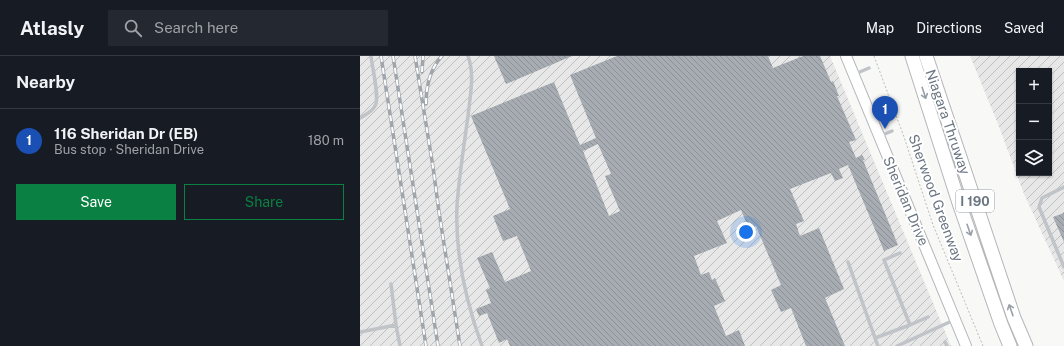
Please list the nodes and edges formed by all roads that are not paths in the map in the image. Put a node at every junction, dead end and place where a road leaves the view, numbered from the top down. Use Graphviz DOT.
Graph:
graph roads {
  1 [pos="371,56"];
  2 [pos="468,56"];
  3 [pos="846,56"];
  4 [pos="912,56"];
  5 [pos="926,56"];
  6 [pos="868,68"];
  7 [pos="853,74"];
  8 [pos="360,118"];
  9 [pos="892,131"];
  10 [pos="879,136"];
  11 [pos="1064,187"];
  12 [pos="900,253"];
  13 [pos="848,262"];
  14 [pos="1064,266"];
  15 [pos="391,284"];
  16 [pos="928,317"];
  17 [pos="955,320"];
  18 [pos="396,325"];
  19 [pos="910,325"];
  20 [pos="360,332"];
  21 [pos="875,338"];
  22 [pos="945,342"];
  23 [pos="400,346"];
  24 [pos="482,346"];
  25 [pos="878,346"];
  26 [pos="897,346"];
  27 [pos="947,346"];
  28 [pos="966,346"];
  29 [pos="1010,346"];
  30 [pos="1026,346"];
  1 -- 8 [label="lane"];
  2 -- 24 [label="lane"];
  3 -- 7 [label="main road, Sheridan Drive"];
  4 -- 29 [label="highway, Niagara Thruway / I 190, one-way"];
  30 -- 5 [label="highway, Niagara Thruway / I 190, one-way"];
  6 -- 7 [label="lane"];
  7 -- 10 [label="main road, Sheridan Drive"];
  9 -- 10 [label="lane"];
  10 -- 17 [label="main road, Sheridan Drive"];
  11 -- 14 [label="lane"];
  12 -- 19 [label="lane"];
  13 -- 21 [label="lane"];
  15 -- 18 [label="lane"];
  16 -- 19 [label="lane"];
  17 -- 26 [label="lane"];
  17 -- 28 [label="main road, Sheridan Drive"];
  18 -- 20 [label="lane"];
  18 -- 23 [label="lane"];
  19 -- 21 [label="lane"];
  21 -- 25 [label="lane"];
  22 -- 27 [label="lane"];
}
